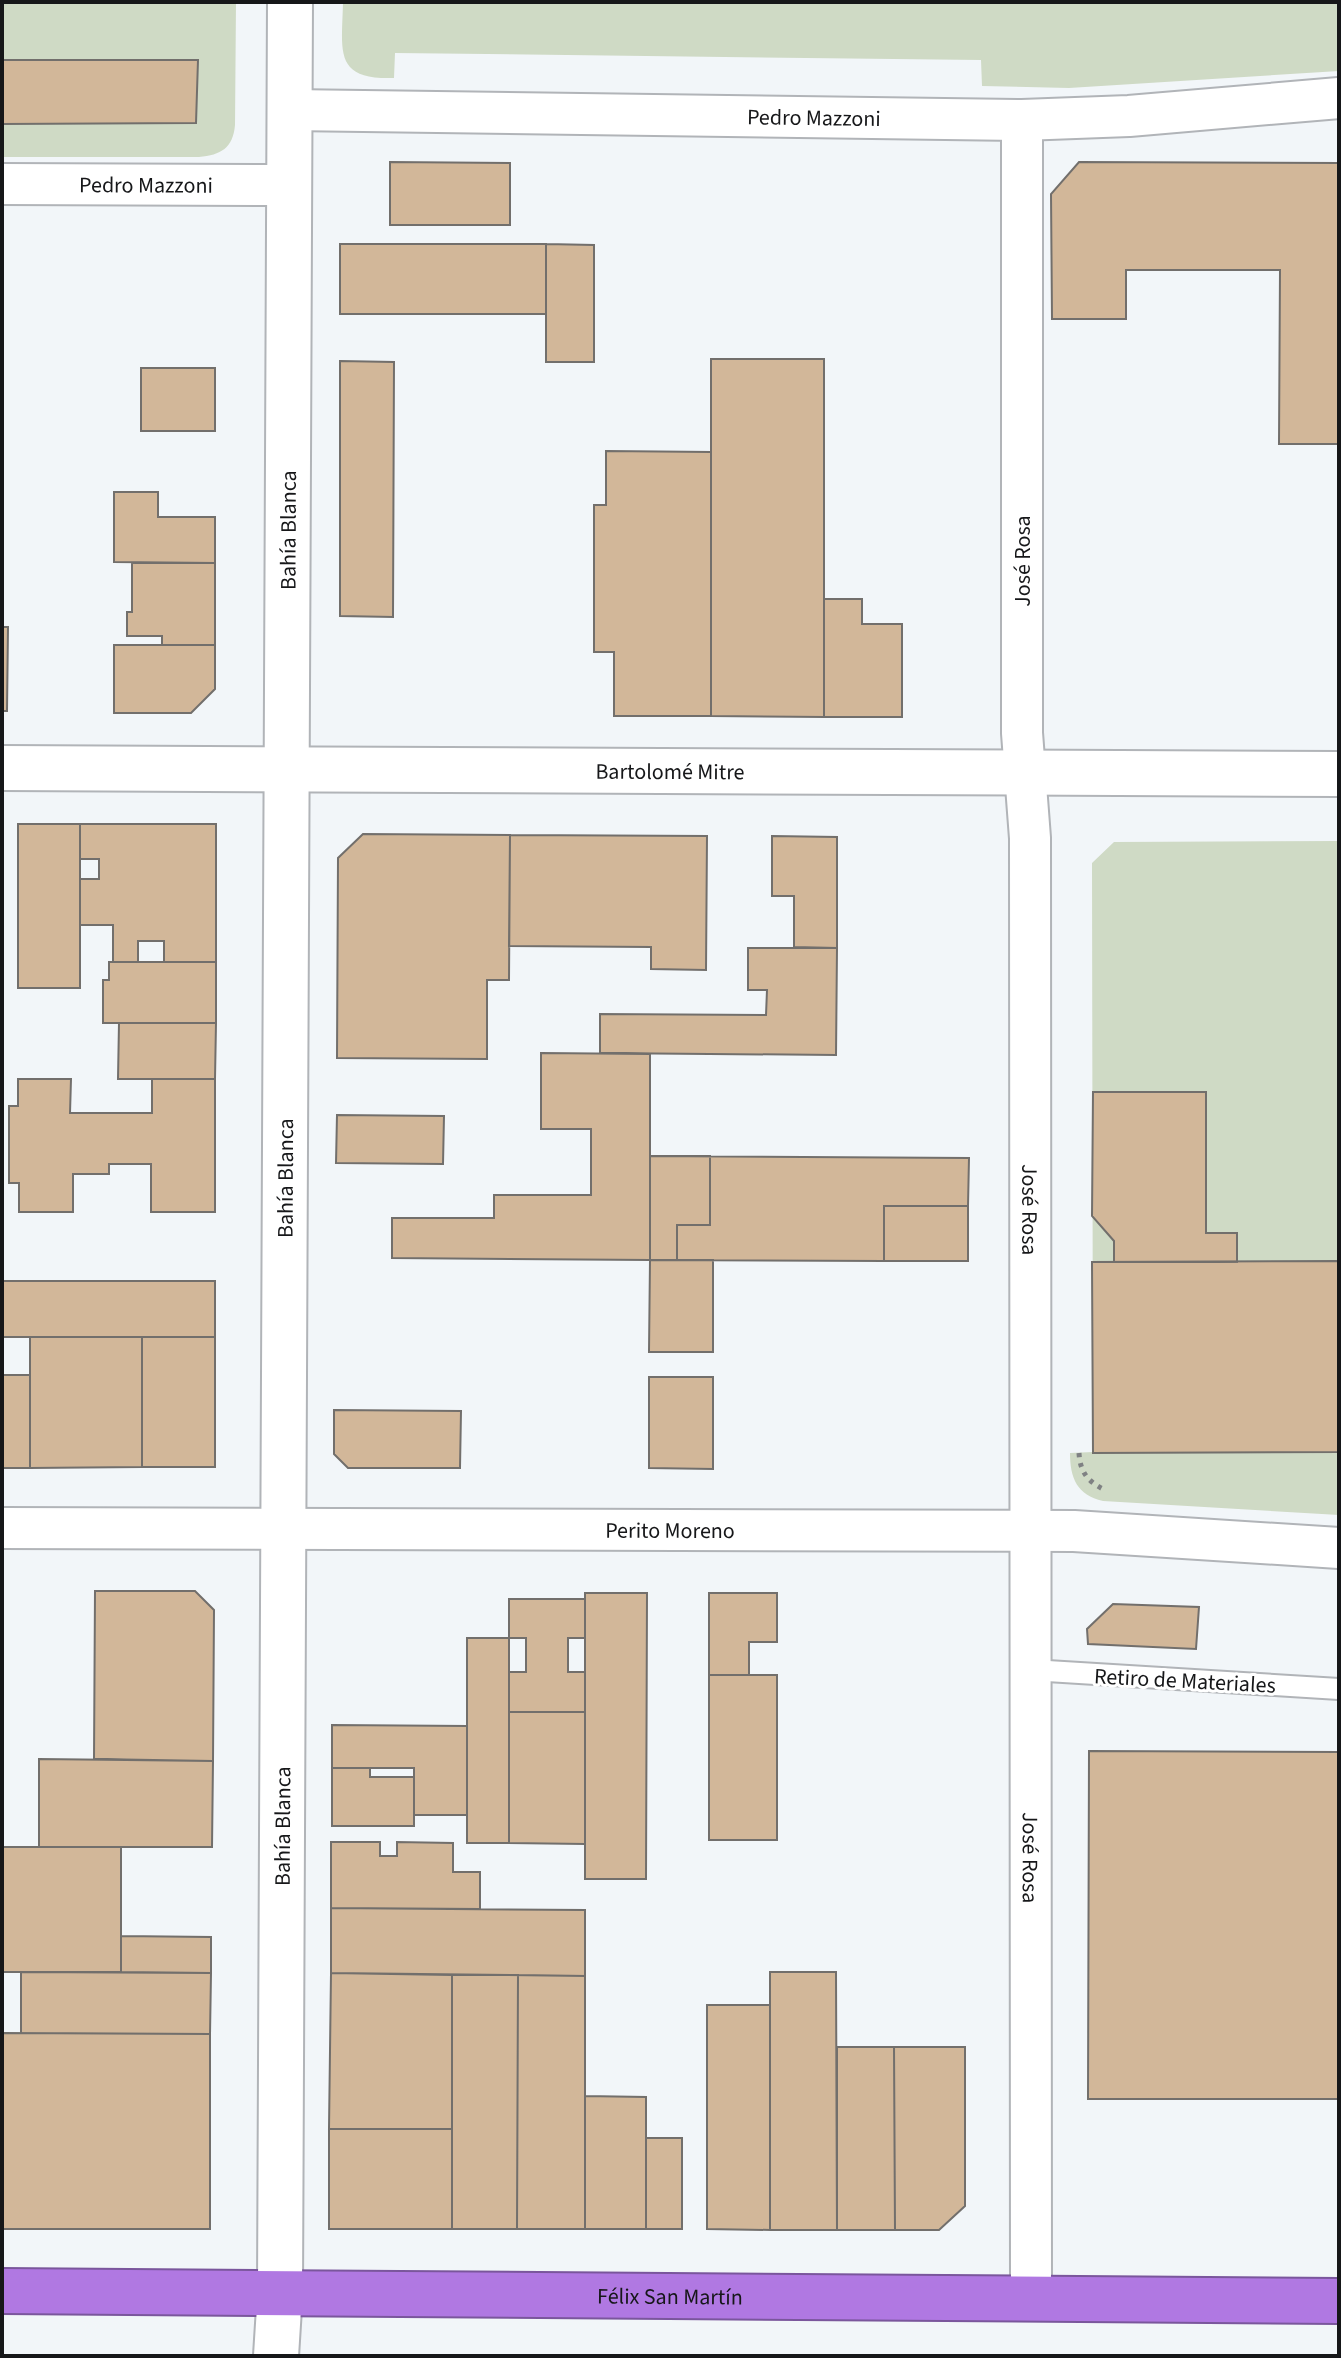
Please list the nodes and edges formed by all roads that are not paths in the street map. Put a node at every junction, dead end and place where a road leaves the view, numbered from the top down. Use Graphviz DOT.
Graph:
graph roads {
  1 [pos="290,2"];
  2 [pos="1339,98"];
  3 [pos="290,110"];
  4 [pos="1022,120"];
  5 [pos="2,184"];
  6 [pos="289,185"];
  7 [pos="2,768"];
  8 [pos="286,769"];
  9 [pos="1026,773"];
  10 [pos="1339,774"];
  11 [pos="2,1528"];
  12 [pos="283,1529"];
  13 [pos="1030,1531"];
  14 [pos="1339,1548"];
  15 [pos="1031,1670"];
  16 [pos="1339,1689"];
  17 [pos="2,2291"];
  18 [pos="280,2292"];
  19 [pos="1031,2299"];
  20 [pos="1339,2301"];
  21 [pos="276,2356"];
  1 -- 3 [label="street, Bahía Blanca"];
  2 -- 4 [label="street, Pedro Mazzoni"];
  3 -- 4 [label="street, Pedro Mazzoni"];
  3 -- 6 [label="street, Bahía Blanca"];
  4 -- 9 [label="street, José Rosa"];
  5 -- 6 [label="street, Pedro Mazzoni"];
  6 -- 8 [label="street, Bahía Blanca"];
  7 -- 8 [label="street, Bartolomé Mitre"];
  8 -- 9 [label="street, Bartolomé Mitre"];
  8 -- 12 [label="street, Bahía Blanca"];
  9 -- 10 [label="street, Bartolomé Mitre"];
  9 -- 13 [label="street, José Rosa"];
  11 -- 12 [label="street, Perito Moreno"];
  12 -- 13 [label="street, Perito Moreno"];
  12 -- 18 [label="street, Bahía Blanca"];
  13 -- 14 [label="street, Perito Moreno"];
  13 -- 15 [label="street, José Rosa"];
  15 -- 16 [label="lane, Retiro de Materiales"];
  15 -- 19 [label="street, José Rosa"];
  17 -- 18 [label="highway, Félix San Martín"];
  18 -- 19 [label="highway, Félix San Martín"];
  18 -- 21 [label="street, Bahía Blanca"];
  19 -- 20 [label="highway, Félix San Martín"];
}
